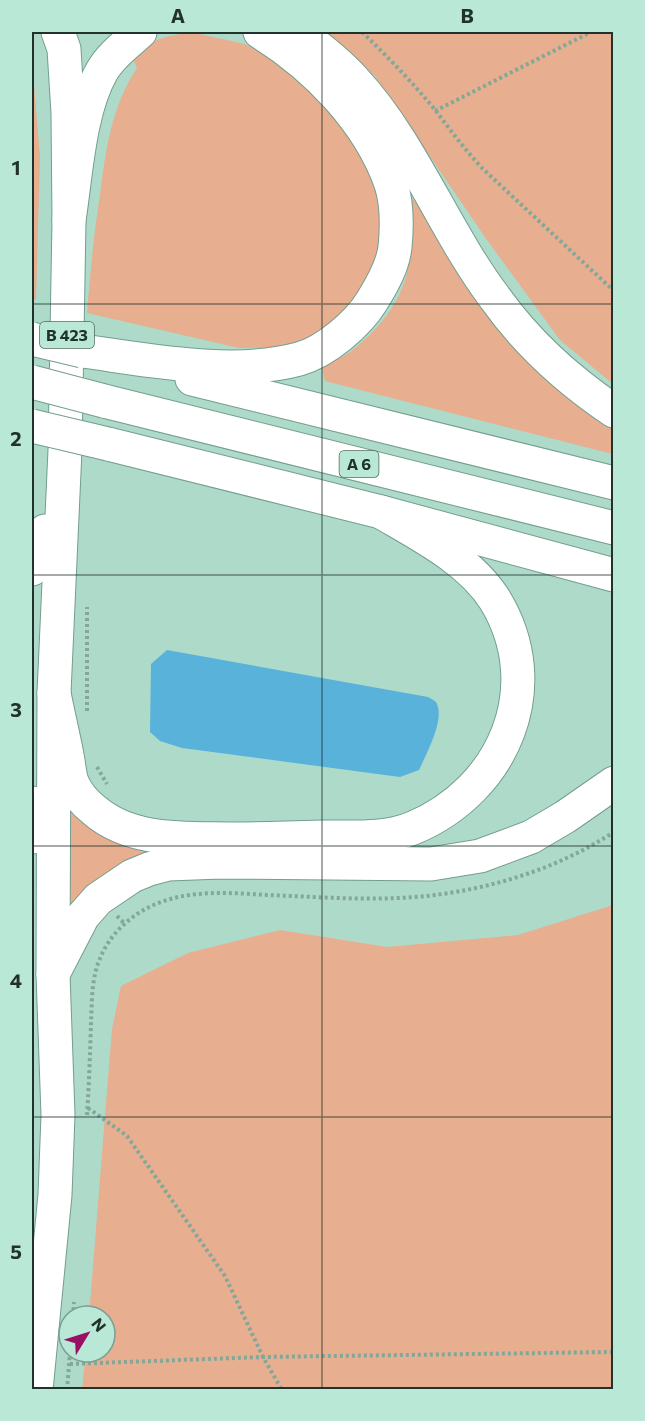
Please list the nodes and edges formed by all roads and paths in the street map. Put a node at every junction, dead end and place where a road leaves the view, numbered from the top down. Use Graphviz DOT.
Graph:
graph roads {
  1 [pos="41,32"];
  2 [pos="58,32"];
  3 [pos="140,32"];
  4 [pos="260,32"];
  5 [pos="297,32"];
  6 [pos="362,32"];
  7 [pos="591,32"];
  8 [pos="435,111"];
  9 [pos="57,225"];
  10 [pos="614,291"];
  11 [pos="32,339"];
  12 [pos="115,358"];
  13 [pos="32,382"];
  14 [pos="614,411"];
  15 [pos="32,426"];
  16 [pos="614,483"];
  17 [pos="381,512"];
  18 [pos="614,528"];
  19 [pos="45,531"];
  20 [pos="32,569"];
  21 [pos="614,575"];
  22 [pos="54,693"];
  23 [pos="614,783"];
  24 [pos="32,803"];
  25 [pos="33,837"];
  26 [pos="32,894"];
  27 [pos="124,923"];
  28 [pos="53,974"];
  29 [pos="77,1114"];
  30 [pos="74,1293"];
  31 [pos="74,1304"];
  32 [pos="614,1352"];
  33 [pos="263,1357"];
  34 [pos="117,1362"];
  35 [pos="70,1364"];
  36 [pos="36,1389"];
  37 [pos="67,1389"];
  38 [pos="282,1389"];
  1 -- 9 [label="main road, B 423"];
  2 -- 9 [label="main road, B 423"];
  3 -- 9 [label="main road"];
  4 -- 12 [label="main road"];
  5 -- 14 [label="main road"];
  6 -- 8 [label="path"];
  7 -- 8 [label="path"];
  8 -- 10 [label="path"];
  9 -- 19 [label="main road"];
  9 -- 22 [label="main road, B 423"];
  11 -- 12 [label="main road, A 6, bridge"];
  12 -- 16 [label="main road, A 6"];
  13 -- 18 [label="main road, A 6, bridge"];
  15 -- 17 [label="main road, bridge"];
  17 -- 21 [label="main road"];
  17 -- 22 [label="main road"];
  19 -- 20 [label="main road"];
  19 -- 25 [label="main road"];
  22 -- 28 [label="main road, B 423"];
  23 -- 28 [label="main road"];
  24 -- 25 [label="main road"];
  25 -- 26 [label="main road"];
  27 -- 29 [label="path"];
  28 -- 29 [label="main road"];
  29 -- 33 [label="path"];
  29 -- 36 [label="main road"];
  30 -- 31 [label="path"];
  32 -- 33 [label="path"];
  33 -- 34 [label="path"];
  33 -- 38 [label="path"];
  35 -- 37 [label="path"];
}
